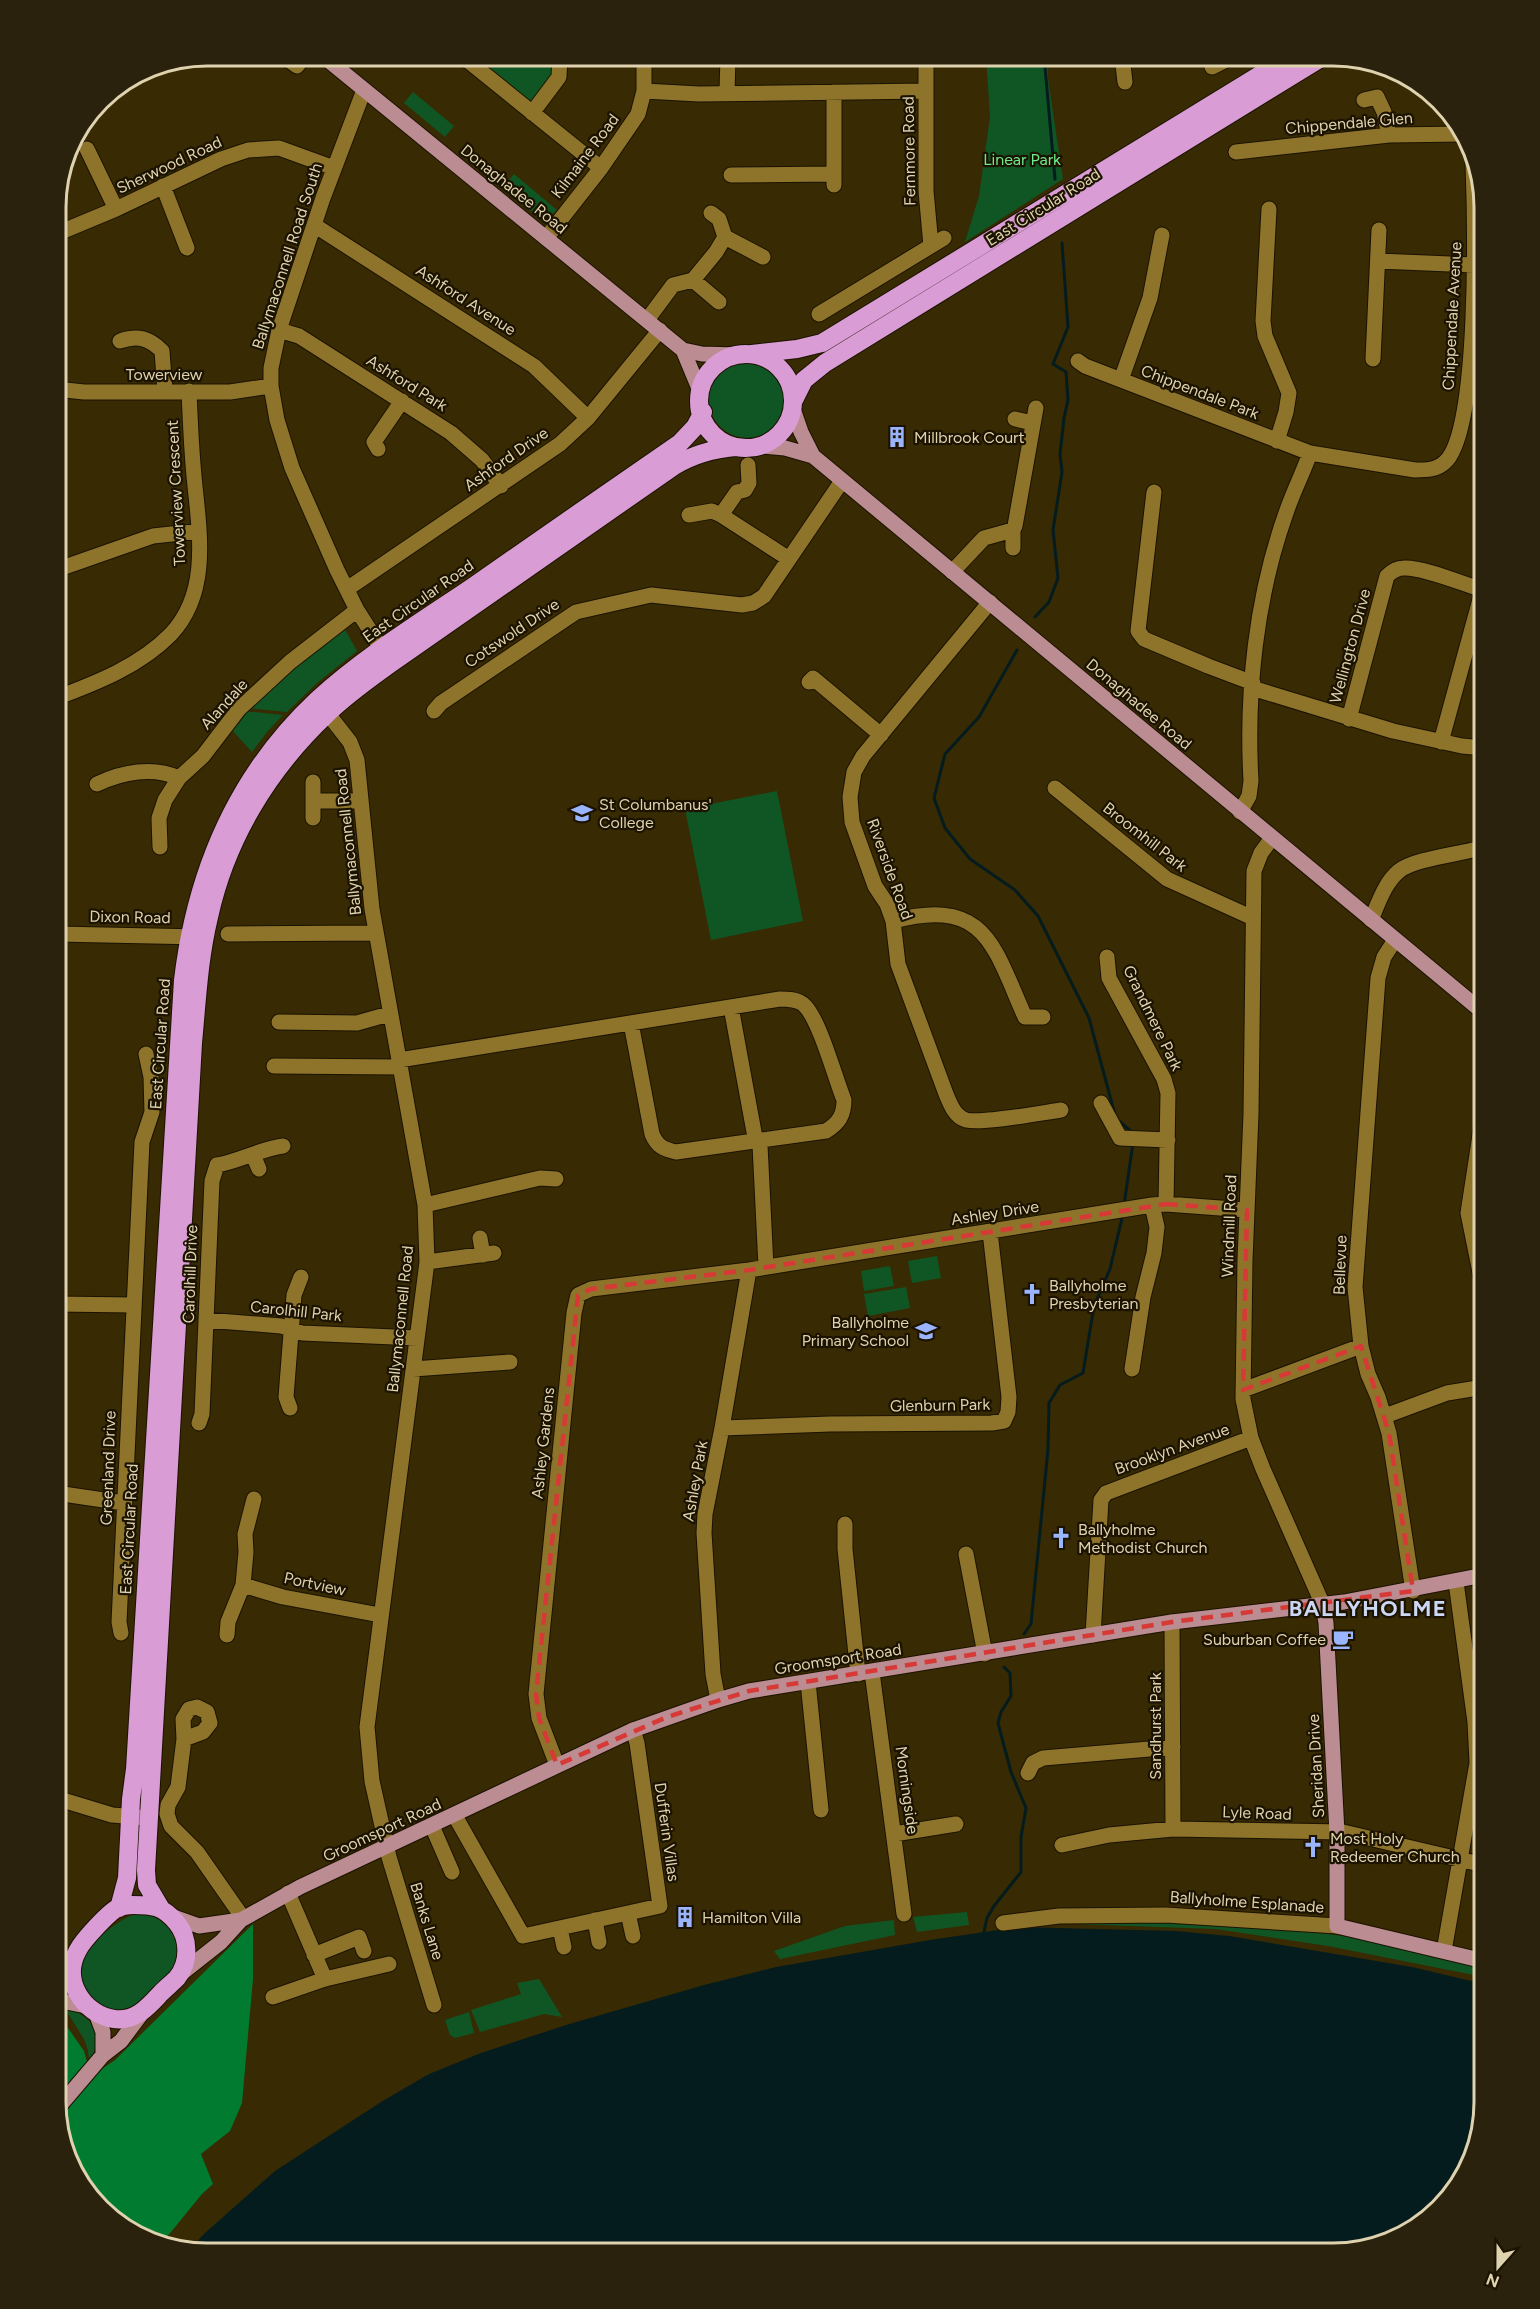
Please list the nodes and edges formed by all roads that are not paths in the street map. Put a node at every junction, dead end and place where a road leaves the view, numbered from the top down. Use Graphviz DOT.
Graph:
graph roads {
  1 [pos="335,66"];
  2 [pos="474,66"];
  3 [pos="560,66"];
  4 [pos="644,66"];
  5 [pos="728,66"];
  6 [pos="926,66"];
  7 [pos="1124,66"];
  8 [pos="1275,66"];
  9 [pos="1308,66"];
  10 [pos="1127,84"];
  11 [pos="364,90"];
  12 [pos="644,91"];
  13 [pos="926,91"];
  14 [pos="834,92"];
  15 [pos="727,93"];
  16 [pos="1364,100"];
  17 [pos="532,113"];
  18 [pos="1454,134"];
  19 [pos="1389,135"];
  20 [pos="87,149"];
  21 [pos="1236,152"];
  22 [pos="334,168"];
  23 [pos="601,168"];
  24 [pos="731,175"];
  25 [pos="163,186"];
  26 [pos="1473,194"];
  27 [pos="116,209"];
  28 [pos="1269,209"];
  29 [pos="711,213"];
  30 [pos="314,225"];
  31 [pos="66,230"];
  32 [pos="1379,230"];
  33 [pos="725,237"];
  34 [pos="546,238"];
  35 [pos="1156,242"];
  36 [pos="187,248"];
  37 [pos="763,257"];
  38 [pos="1378,261"];
  39 [pos="1474,265"];
  40 [pos="693,279"];
  41 [pos="719,302"];
  42 [pos="819,314"];
  43 [pos="647,320"];
  44 [pos="279,330"];
  45 [pos="660,330"];
  46 [pos="120,341"];
  47 [pos="683,350"];
  48 [pos="1474,354"];
  49 [pos="745,355"];
  50 [pos="1373,359"];
  51 [pos="1078,361"];
  52 [pos="1121,380"];
  53 [pos="271,386"];
  54 [pos="66,390"];
  55 [pos="165,391"];
  56 [pos="189,391"];
  57 [pos="700,391"];
  58 [pos="402,401"];
  59 [pos="793,406"];
  60 [pos="703,412"];
  61 [pos="588,418"];
  62 [pos="1015,419"];
  63 [pos="1277,441"];
  64 [pos="761,446"];
  65 [pos="735,447"];
  66 [pos="378,449"];
  67 [pos="1310,453"];
  68 [pos="813,456"];
  69 [pos="748,465"];
  70 [pos="842,480"];
  71 [pos="501,486"];
  72 [pos="1154,492"];
  73 [pos="689,515"];
  74 [pos="722,515"];
  75 [pos="1013,530"];
  76 [pos="199,531"];
  77 [pos="1013,548"];
  78 [pos="789,559"];
  79 [pos="66,566"];
  80 [pos="952,572"];
  81 [pos="1474,584"];
  82 [pos="347,589"];
  83 [pos="990,602"];
  84 [pos="357,610"];
  85 [pos="1474,623"];
  86 [pos="386,656"];
  87 [pos="809,682"];
  88 [pos="1253,685"];
  89 [pos="66,694"];
  90 [pos="322,707"];
  91 [pos="434,711"];
  92 [pos="1349,719"];
  93 [pos="881,735"];
  94 [pos="1441,742"];
  95 [pos="1474,746"];
  96 [pos="179,778"];
  97 [pos="313,782"];
  98 [pos="97,784"];
  99 [pos="1055,788"];
  100 [pos="313,801"];
  101 [pos="362,801"];
  102 [pos="1240,812"];
  103 [pos="313,818"];
  104 [pos="1272,838"];
  105 [pos="160,847"];
  106 [pos="1474,850"];
  107 [pos="1252,918"];
  108 [pos="1371,920"];
  109 [pos="893,921"];
  110 [pos="376,933"];
  111 [pos="66,934"];
  112 [pos="228,934"];
  113 [pos="197,937"];
  114 [pos="1395,940"];
  115 [pos="1107,957"];
  116 [pos="1474,1004"];
  117 [pos="731,1007"];
  118 [pos="389,1014"];
  119 [pos="1043,1017"];
  120 [pos="279,1023"];
  121 [pos="631,1023"];
  122 [pos="144,1061"];
  123 [pos="399,1063"];
  124 [pos="274,1065"];
  125 [pos="1101,1103"];
  126 [pos="1061,1110"];
  127 [pos="756,1137"];
  128 [pos="1167,1140"];
  129 [pos="283,1146"];
  130 [pos="253,1155"];
  131 [pos="259,1169"];
  132 [pos="1474,1176"];
  133 [pos="556,1179"];
  134 [pos="1159,1204"];
  135 [pos="425,1205"];
  136 [pos="1247,1210"];
  137 [pos="1474,1226"];
  138 [pos="990,1232"];
  139 [pos="480,1238"];
  140 [pos="427,1262"];
  141 [pos="766,1267"];
  142 [pos="749,1270"];
  143 [pos="301,1277"];
  144 [pos="66,1304"];
  145 [pos="133,1305"];
  146 [pos="206,1320"];
  147 [pos="291,1330"];
  148 [pos="417,1338"];
  149 [pos="1361,1346"];
  150 [pos="510,1362"];
  151 [pos="413,1369"];
  152 [pos="1132,1369"];
  153 [pos="1474,1389"];
  154 [pos="1243,1390"];
  155 [pos="290,1408"];
  156 [pos="1385,1416"];
  157 [pos="199,1423"];
  158 [pos="722,1428"];
  159 [pos="1251,1438"];
  160 [pos="66,1494"];
  161 [pos="254,1499"];
  162 [pos="124,1503"];
  163 [pos="845,1524"];
  164 [pos="966,1554"];
  165 [pos="1474,1578"];
  166 [pos="1456,1582"];
  167 [pos="243,1585"];
  168 [pos="1413,1590"];
  169 [pos="1323,1605"];
  170 [pos="380,1615"];
  171 [pos="1172,1622"];
  172 [pos="224,1626"];
  173 [pos="121,1634"];
  174 [pos="1093,1635"];
  175 [pos="985,1654"];
  176 [pos="865,1673"];
  177 [pos="808,1682"];
  178 [pos="1474,1686"];
  179 [pos="718,1700"];
  180 [pos="633,1730"];
  181 [pos="184,1738"];
  182 [pos="1173,1747"];
  183 [pos="557,1765"];
  184 [pos="1028,1773"];
  185 [pos="1474,1779"];
  186 [pos="66,1801"];
  187 [pos="821,1810"];
  188 [pos="455,1815"];
  189 [pos="130,1817"];
  190 [pos="149,1818"];
  191 [pos="956,1824"];
  192 [pos="432,1827"];
  193 [pos="1173,1829"];
  194 [pos="1336,1833"];
  195 [pos="894,1834"];
  196 [pos="1062,1845"];
  197 [pos="387,1847"];
  198 [pos="1459,1859"];
  199 [pos="1474,1862"];
  200 [pos="452,1872"];
  201 [pos="288,1893"];
  202 [pos="119,1908"];
  203 [pos="166,1911"];
  204 [pos="628,1913"];
  205 [pos="904,1914"];
  206 [pos="242,1919"];
  207 [pos="595,1920"];
  208 [pos="1003,1923"];
  209 [pos="1337,1926"];
  210 [pos="560,1928"];
  211 [pos="633,1936"];
  212 [pos="600,1942"];
  213 [pos="564,1947"];
  214 [pos="78,1950"];
  215 [pos="364,1951"];
  216 [pos="1443,1951"];
  217 [pos="314,1955"];
  218 [pos="1474,1958"];
  219 [pos="389,1964"];
  220 [pos="66,1967"];
  221 [pos="178,1976"];
  222 [pos="323,1976"];
  223 [pos="273,1997"];
  224 [pos="66,2003"];
  225 [pos="434,2005"];
  226 [pos="91,2010"];
  227 [pos="142,2013"];
  228 [pos="103,2055"];
  229 [pos="66,2098"];
  1 -- 11 [label="main road, Donaghadee Road"];
  2 -- 17 [label="street"];
  3 -- 17 [label="street"];
  4 -- 12 [label="street, Kilmaine Road"];
  5 -- 15 [label="street"];
  6 -- 13 [label="street, Fernmore Road"];
  7 -- 10 [label="street"];
  8 -- 49 [label="highway, East Circular Road"];
  9 -- 59 [label="highway, East Circular Road"];
  11 -- 22 [label="street, Ballymaconnell Road South"];
  11 -- 34 [label="main road, Donaghadee Road"];
  12 -- 15 [label="street"];
  12 -- 23 [label="street, Kilmaine Road"];
  13 -- 14 [label="street"];
  13 -- 42 [label="street, Fernmore Road"];
  14 -- 15 [label="street"];
  14 -- 24 [label="street"];
  16 -- 19 [label="street"];
  17 -- 23 [label="street"];
  18 -- 19 [label="street, Chippendale Glen"];
  19 -- 21 [label="street, Chippendale Glen"];
  20 -- 27 [label="street"];
  22 -- 25 [label="street, Sherwood Road"];
  22 -- 30 [label="street, Ballymaconnell Road South"];
  23 -- 34 [label="street, Kilmaine Road"];
  25 -- 27 [label="street, Sherwood Road"];
  25 -- 36 [label="street"];
  26 -- 39 [label="street, Chippendale Avenue"];
  27 -- 31 [label="street, Sherwood Road"];
  28 -- 63 [label="street"];
  29 -- 33 [label="street"];
  30 -- 44 [label="street, Ballymaconnell Road South"];
  30 -- 61 [label="street, Ashford Avenue"];
  32 -- 38 [label="street"];
  33 -- 37 [label="street"];
  33 -- 40 [label="street"];
  34 -- 43 [label="main road, Donaghadee Road"];
  35 -- 52 [label="street"];
  38 -- 39 [label="street"];
  38 -- 50 [label="street"];
  40 -- 41 [label="street"];
  40 -- 43 [label="street"];
  43 -- 45 [label="main road, Donaghadee Road"];
  44 -- 53 [label="street, Ballymaconnell Road South"];
  44 -- 58 [label="street, Ashford Park"];
  45 -- 47 [label="main road, Donaghadee Road"];
  45 -- 61 [label="street, Ashford Drive"];
  46 -- 55 [label="street"];
  47 -- 49 [label="main road"];
  47 -- 57 [label="main road, Donaghadee Road"];
  48 -- 67 [label="street, Chippendale Avenue"];
  49 -- 57 [label="highway"];
  49 -- 59 [label="highway"];
  51 -- 52 [label="street, Chippendale Park"];
  52 -- 63 [label="street, Chippendale Park"];
  53 -- 56 [label="street, Towerview"];
  53 -- 82 [label="street, Ballymaconnell Road South"];
  54 -- 55 [label="street, Towerview"];
  55 -- 56 [label="street, Towerview"];
  56 -- 76 [label="street, Towerview Crescent"];
  57 -- 60 [label="highway"];
  58 -- 66 [label="street"];
  58 -- 71 [label="street, Ashford Park"];
  59 -- 64 [label="highway"];
  59 -- 68 [label="main road"];
  60 -- 65 [label="highway"];
  60 -- 86 [label="highway, East Circular Road"];
  61 -- 71 [label="street, Ashford Drive"];
  62 -- 75 [label="street"];
  63 -- 67 [label="street, Chippendale Park"];
  64 -- 65 [label="highway"];
  64 -- 68 [label="main road, Donaghadee Road"];
  65 -- 86 [label="highway, East Circular Road"];
  67 -- 88 [label="street"];
  68 -- 70 [label="main road, Donaghadee Road"];
  69 -- 74 [label="street"];
  70 -- 78 [label="street, Cotswold Drive"];
  70 -- 80 [label="main road, Donaghadee Road"];
  71 -- 82 [label="street, Ashford Drive"];
  72 -- 88 [label="street"];
  73 -- 74 [label="street"];
  74 -- 78 [label="street"];
  75 -- 77 [label="street"];
  75 -- 80 [label="street"];
  76 -- 79 [label="street"];
  76 -- 89 [label="street, Towerview Crescent"];
  78 -- 91 [label="street, Cotswold Drive"];
  80 -- 83 [label="main road, Donaghadee Road"];
  81 -- 92 [label="street, Wellington Drive"];
  82 -- 84 [label="street, Ballymaconnell Road South"];
  83 -- 93 [label="street, Riverside Road"];
  83 -- 102 [label="main road, Donaghadee Road"];
  84 -- 86 [label="street, Ballymaconnell Road South"];
  84 -- 96 [label="street, Alandale"];
  85 -- 94 [label="street"];
  86 -- 90 [label="highway, East Circular Road"];
  87 -- 93 [label="street"];
  88 -- 92 [label="street"];
  88 -- 102 [label="street"];
  90 -- 101 [label="street, Ballymaconnell Road"];
  90 -- 113 [label="highway, East Circular Road"];
  92 -- 94 [label="street"];
  93 -- 109 [label="street, Riverside Road"];
  94 -- 95 [label="street"];
  96 -- 98 [label="street"];
  96 -- 105 [label="street, Alandale"];
  97 -- 100 [label="street"];
  99 -- 107 [label="street, Broomhill Park"];
  100 -- 101 [label="street"];
  100 -- 103 [label="street"];
  101 -- 110 [label="street, Ballymaconnell Road"];
  102 -- 104 [label="main road, Donaghadee Road"];
  104 -- 107 [label="street, Windmill Road"];
  104 -- 108 [label="main road, Donaghadee Road"];
  106 -- 108 [label="street"];
  107 -- 136 [label="street, Windmill Road"];
  108 -- 114 [label="main road, Donaghadee Road"];
  109 -- 119 [label="street"];
  109 -- 126 [label="street, Riverside Road"];
  110 -- 112 [label="street"];
  110 -- 118 [label="street, Ballymaconnell Road"];
  111 -- 113 [label="street, Dixon Road"];
  113 -- 189 [label="highway, East Circular Road"];
  113 -- 190 [label="highway, East Circular Road"];
  114 -- 116 [label="main road, Donaghadee Road"];
  114 -- 149 [label="street, Bellevue"];
  115 -- 128 [label="street, Grandmere Park"];
  117 -- 121 [label="street"];
  117 -- 127 [label="street"];
  117 -- 127 [label="street"];
  118 -- 120 [label="street"];
  118 -- 123 [label="street, Ballymaconnell Road"];
  121 -- 123 [label="street"];
  121 -- 127 [label="street"];
  122 -- 145 [label="street, Greenland Drive"];
  123 -- 124 [label="street"];
  123 -- 135 [label="street, Ballymaconnell Road"];
  125 -- 128 [label="street"];
  127 -- 141 [label="street"];
  128 -- 134 [label="street, Grandmere Park"];
  129 -- 130 [label="street, Carolhill Drive"];
  130 -- 131 [label="street"];
  130 -- 146 [label="street, Carolhill Drive"];
  132 -- 137 [label="street"];
  133 -- 135 [label="street"];
  134 -- 136 [label="street, Ashley Drive"];
  134 -- 138 [label="street, Ashley Drive"];
  134 -- 152 [label="street, Grandmere Park"];
  135 -- 140 [label="street, Ballymaconnell Road"];
  136 -- 154 [label="street, Windmill Road"];
  138 -- 141 [label="street, Ashley Drive"];
  138 -- 158 [label="street, Glenburn Park"];
  139 -- 140 [label="street"];
  140 -- 148 [label="street, Ballymaconnell Road"];
  141 -- 142 [label="street, Ashley Drive"];
  142 -- 158 [label="street, Ashley Park"];
  142 -- 183 [label="street, Ashley Gardens"];
  143 -- 147 [label="street"];
  144 -- 145 [label="street"];
  145 -- 162 [label="street, Greenland Drive"];
  146 -- 147 [label="street, Carolhill Park"];
  146 -- 157 [label="street, Carolhill Drive"];
  147 -- 148 [label="street, Carolhill Park"];
  147 -- 155 [label="street"];
  148 -- 151 [label="street, Ballymaconnell Road"];
  149 -- 154 [label="street"];
  149 -- 156 [label="street, Bellevue"];
  150 -- 151 [label="street"];
  151 -- 170 [label="street, Ballymaconnell Road"];
  153 -- 156 [label="street"];
  154 -- 159 [label="street, Windmill Road"];
  156 -- 168 [label="street, Bellevue"];
  158 -- 179 [label="street, Ashley Park"];
  159 -- 169 [label="street, Windmill Road"];
  159 -- 174 [label="street, Brooklyn Avenue"];
  160 -- 162 [label="street"];
  161 -- 167 [label="street"];
  162 -- 173 [label="street, Greenland Drive"];
  163 -- 176 [label="street, Morningside"];
  164 -- 175 [label="street"];
  165 -- 166 [label="main road, Groomsport Road"];
  166 -- 168 [label="main road, Groomsport Road"];
  166 -- 178 [label="street"];
  167 -- 170 [label="street, Portview"];
  167 -- 172 [label="street"];
  168 -- 169 [label="main road, Groomsport Road"];
  169 -- 171 [label="main road, Groomsport Road"];
  169 -- 194 [label="main road, Sheridan Drive"];
  170 -- 197 [label="street, Ballymaconnell Road"];
  171 -- 174 [label="main road, Groomsport Road"];
  171 -- 182 [label="street, Sandhurst Park"];
  174 -- 175 [label="main road, Groomsport Road"];
  175 -- 176 [label="main road, Groomsport Road"];
  176 -- 177 [label="main road, Groomsport Road"];
  176 -- 195 [label="street, Morningside"];
  177 -- 179 [label="main road, Groomsport Road"];
  177 -- 187 [label="street"];
  179 -- 180 [label="main road, Groomsport Road"];
  180 -- 183 [label="main road, Groomsport Road"];
  180 -- 204 [label="street, Dufferin Villas"];
  181 -- 206 [label="street"];
  182 -- 184 [label="street"];
  182 -- 193 [label="street, Sandhurst Park"];
  183 -- 188 [label="main road, Groomsport Road"];
  185 -- 198 [label="street"];
  186 -- 189 [label="street"];
  188 -- 192 [label="main road, Groomsport Road"];
  188 -- 210 [label="street, Dufferin Villas"];
  189 -- 190 [label="street"];
  189 -- 202 [label="highway, East Circular Road"];
  190 -- 203 [label="highway, East Circular Road"];
  191 -- 195 [label="street"];
  192 -- 197 [label="main road, Groomsport Road"];
  192 -- 200 [label="street"];
  193 -- 194 [label="street, Lyle Road"];
  193 -- 196 [label="street, Lyle Road"];
  194 -- 198 [label="street, Lyle Road"];
  194 -- 209 [label="main road, Sheridan Drive"];
  195 -- 205 [label="street, Morningside"];
  197 -- 201 [label="main road, Groomsport Road"];
  197 -- 225 [label="street, Banks Lane"];
  198 -- 199 [label="street, Lyle Road"];
  198 -- 216 [label="street"];
  201 -- 206 [label="main road, Groomsport Road"];
  201 -- 217 [label="street"];
  202 -- 203 [label="highway"];
  202 -- 214 [label="highway"];
  203 -- 206 [label="main road"];
  203 -- 221 [label="highway"];
  204 -- 207 [label="street, Dufferin Villas"];
  204 -- 211 [label="street"];
  206 -- 221 [label="main road"];
  207 -- 210 [label="street, Dufferin Villas"];
  207 -- 212 [label="street"];
  208 -- 209 [label="street, Ballyholme Esplanade"];
  209 -- 216 [label="main road, Ballyholme Esplanade"];
  210 -- 213 [label="street"];
  214 -- 220 [label="main road"];
  214 -- 226 [label="highway"];
  215 -- 217 [label="street"];
  216 -- 218 [label="main road, Ballyholme Esplanade"];
  217 -- 222 [label="street"];
  219 -- 222 [label="street"];
  221 -- 227 [label="highway"];
  222 -- 223 [label="street"];
  224 -- 226 [label="main road"];
  226 -- 227 [label="highway"];
  226 -- 228 [label="main road"];
  227 -- 228 [label="main road"];
  228 -- 229 [label="main road"];
}
